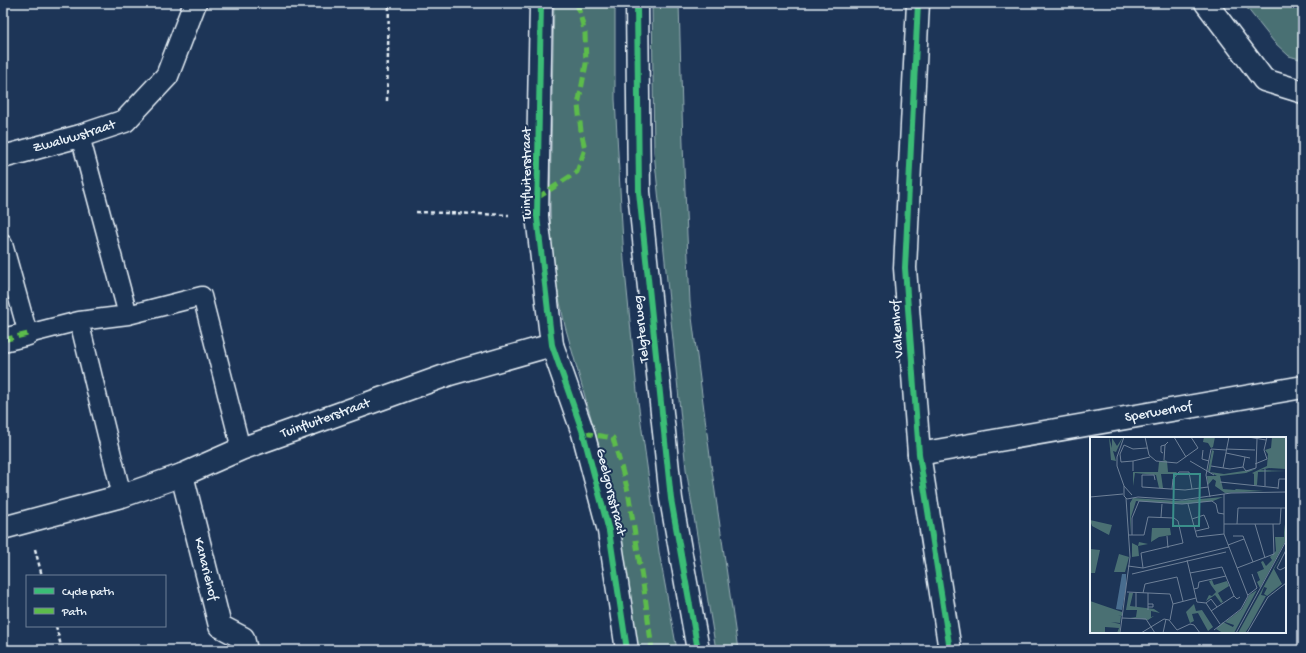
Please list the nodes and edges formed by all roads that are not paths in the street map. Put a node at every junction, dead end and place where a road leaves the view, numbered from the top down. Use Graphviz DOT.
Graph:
graph roads {
  1 [pos="195,3"];
  2 [pos="541,3"];
  3 [pos="637,3"];
  4 [pos="918,3"];
  5 [pos="1206,3"];
  6 [pos="1303,92"];
  7 [pos="80,136"];
  8 [pos="3,157"];
  9 [pos="3,244"];
  10 [pos="128,315"];
  11 [pos="79,321"];
  12 [pos="28,334"];
  13 [pos="3,340"];
  14 [pos="552,345"];
  15 [pos="1303,387"];
  16 [pos="241,449"];
  17 [pos="919,454"];
  18 [pos="182,475"];
  19 [pos="122,496"];
  20 [pos="3,528"];
  21 [pos="246,650"];
  22 [pos="627,650"];
  23 [pos="698,650"];
  24 [pos="950,650"];
  1 -- 7 [label="street, Zwaluwstraat"];
  2 -- 14 [label="street, Tuinfluiterstraat"];
  3 -- 23 [label="street, Telgterweg"];
  4 -- 17 [label="street, Valkenhof"];
  5 -- 6 [label="street"];
  7 -- 8 [label="street, Zwaluwstraat"];
  7 -- 10 [label="lane"];
  9 -- 12 [label="lane"];
  10 -- 11 [label="lane"];
  10 -- 16 [label="lane"];
  11 -- 12 [label="lane"];
  11 -- 19 [label="lane"];
  12 -- 13 [label="street"];
  14 -- 16 [label="street, Tuinfluiterstraat"];
  14 -- 22 [label="street, Geelgorsstraat"];
  15 -- 17 [label="street, Sperwerhof"];
  16 -- 18 [label="street, Tuinfluiterstraat"];
  17 -- 24 [label="street, Valkenhof"];
  18 -- 19 [label="street, Tuinfluiterstraat"];
  18 -- 21 [label="street, Kanariehof"];
  19 -- 20 [label="street, Tuinfluiterstraat"];
}
